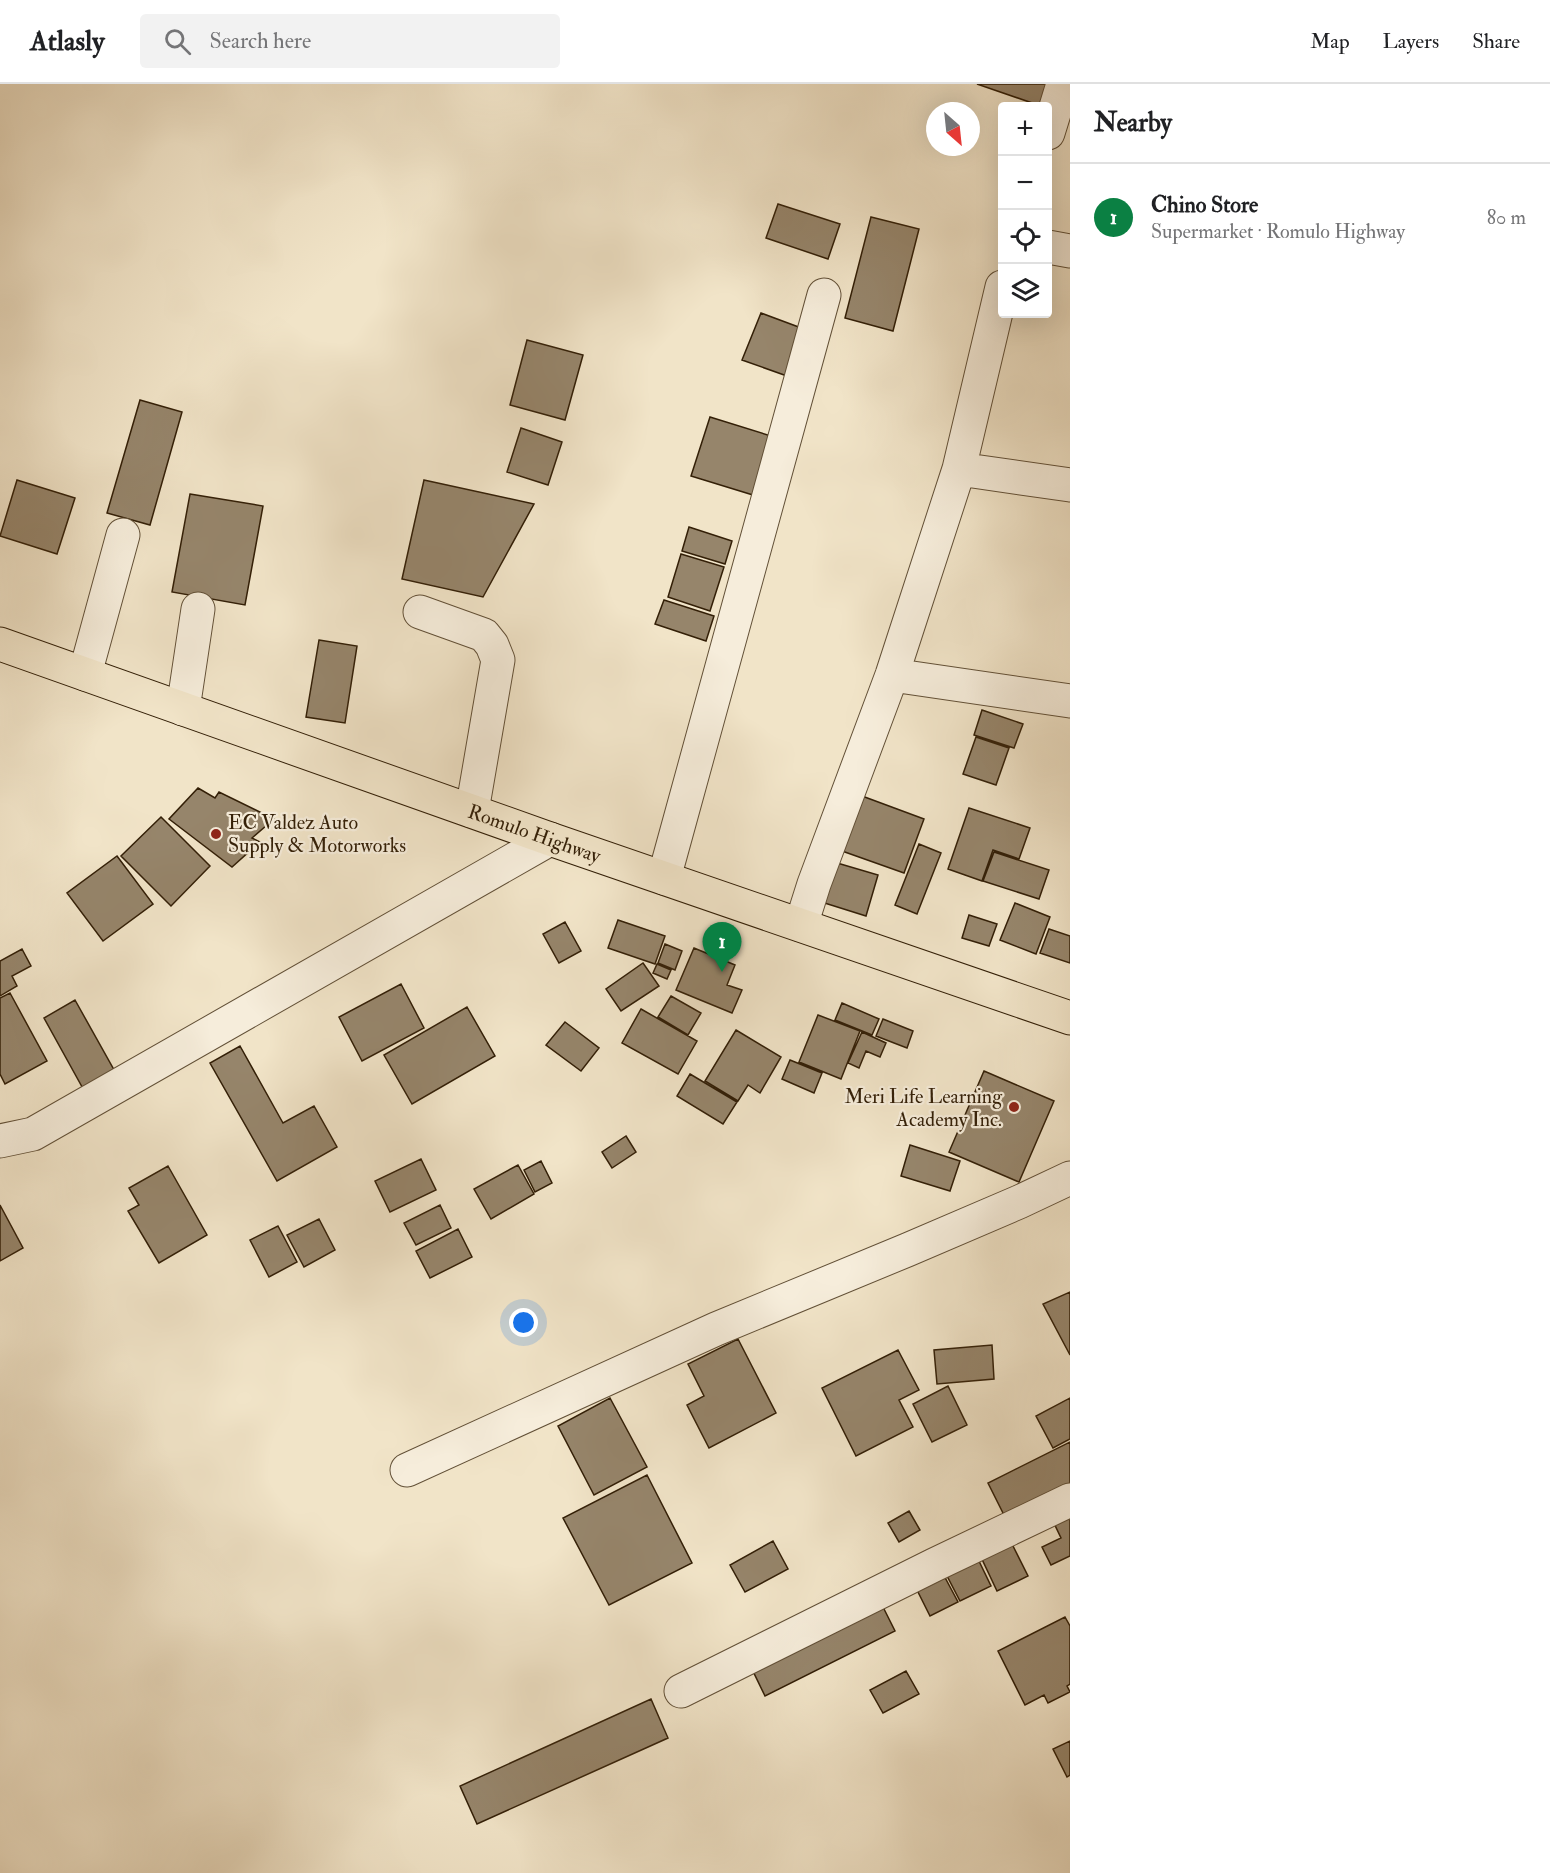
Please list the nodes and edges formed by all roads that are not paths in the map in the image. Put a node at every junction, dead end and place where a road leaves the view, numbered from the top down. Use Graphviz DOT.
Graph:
graph roads {
  1 [pos="1063,84"];
  2 [pos="1052,118"];
  3 [pos="1052,248"];
  4 [pos="1070,251"];
  5 [pos="824,295"];
  6 [pos="998,304"];
  7 [pos="959,469"];
  8 [pos="1070,485"];
  9 [pos="123,535"];
  10 [pos="198,609"];
  11 [pos="420,612"];
  12 [pos="0,644"];
  13 [pos="86,674"];
  14 [pos="892,675"];
  15 [pos="1070,701"];
  16 [pos="183,709"];
  17 [pos="472,811"];
  18 [pos="550,839"];
  19 [pos="664,878"];
  20 [pos="801,926"];
  21 [pos="1070,1018"];
  22 [pos="0,1141"];
  23 [pos="1070,1178"];
  24 [pos="407,1470"];
  25 [pos="1070,1500"];
  26 [pos="681,1691"];
  1 -- 2 [label="street"];
  3 -- 4 [label="street"];
  5 -- 19 [label="street"];
  6 -- 7 [label="street"];
  7 -- 8 [label="street"];
  7 -- 14 [label="street"];
  9 -- 13 [label="street"];
  10 -- 16 [label="street"];
  11 -- 17 [label="street"];
  12 -- 13 [label="highway, Romulo Highway"];
  13 -- 16 [label="highway, Romulo Highway"];
  14 -- 15 [label="street"];
  14 -- 20 [label="street"];
  16 -- 17 [label="highway, Romulo Highway"];
  17 -- 18 [label="highway, Romulo Highway"];
  18 -- 19 [label="highway, Romulo Highway"];
  18 -- 22 [label="street"];
  19 -- 20 [label="highway, Romulo Highway"];
  20 -- 21 [label="highway, Romulo Highway"];
  23 -- 24 [label="street"];
  25 -- 26 [label="street"];
}
